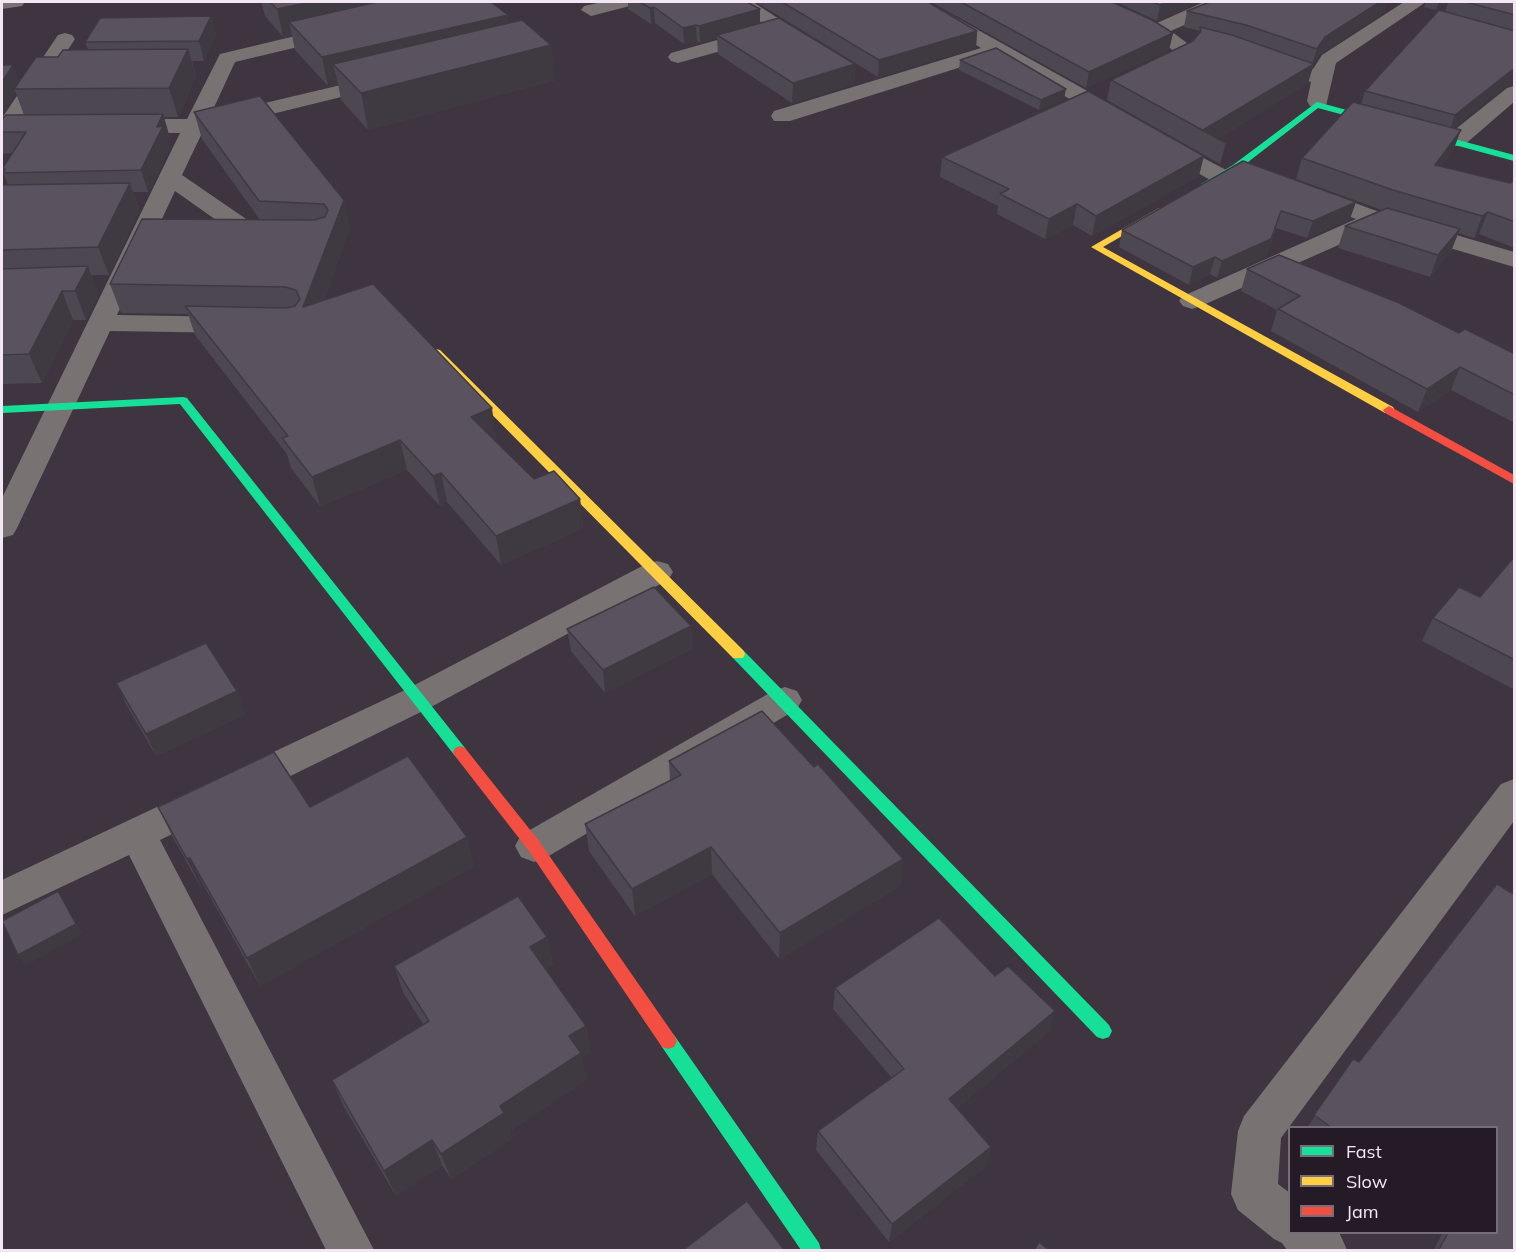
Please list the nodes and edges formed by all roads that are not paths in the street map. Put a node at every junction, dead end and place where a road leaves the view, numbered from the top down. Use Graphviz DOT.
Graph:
graph roads {
  1 [pos="15,2"];
  2 [pos="623,2"];
  3 [pos="740,2"];
  4 [pos="915,2"];
  5 [pos="1098,2"];
  6 [pos="1219,2"];
  7 [pos="1379,2"];
  8 [pos="2,3"];
  9 [pos="1416,9"];
  10 [pos="591,10"];
  11 [pos="361,27"];
  12 [pos="1182,27"];
  13 [pos="782,28"];
  14 [pos="1157,30"];
  15 [pos="65,39"];
  16 [pos="1203,40"];
  17 [pos="998,49"];
  18 [pos="1254,54"];
  19 [pos="678,57"];
  20 [pos="829,57"];
  21 [pos="199,69"];
  22 [pos="223,69"];
  23 [pos="44,70"];
  24 [pos="68,70"];
  25 [pos="857,75"];
  26 [pos="404,76"];
  27 [pos="1127,79"];
  28 [pos="1323,80"];
  29 [pos="876,87"];
  30 [pos="1106,88"];
  31 [pos="1515,92"];
  32 [pos="1084,98"];
  33 [pos="1317,105"];
  34 [pos="1064,108"];
  35 [pos="782,116"];
  36 [pos="195,126"];
  37 [pos="29,127"];
  38 [pos="100,127"];
  39 [pos="4,130"];
  40 [pos="1455,141"];
  41 [pos="1515,158"];
  42 [pos="1238,173"];
  43 [pos="170,177"];
  44 [pos="1290,187"];
  45 [pos="1189,194"];
  46 [pos="156,201"];
  47 [pos="133,202"];
  48 [pos="1168,206"];
  49 [pos="1377,219"];
  50 [pos="223,239"];
  51 [pos="1515,260"];
  52 [pos="1273,266"];
  53 [pos="1306,280"];
  54 [pos="1192,301"];
  55 [pos="100,323"];
  56 [pos="259,326"];
  57 [pos="425,341"];
  58 [pos="60,407"];
  59 [pos="2,410"];
  60 [pos="1515,480"];
  61 [pos="2,528"];
  62 [pos="657,572"];
  63 [pos="417,699"];
  64 [pos="785,700"];
  65 [pos="1515,794"];
  66 [pos="138,835"];
  67 [pos="534,846"];
  68 [pos="2,898"];
  69 [pos="1103,1031"];
  70 [pos="1288,1221"];
  71 [pos="1303,1234"];
  72 [pos="351,1251"];
  73 [pos="812,1251"];
  74 [pos="1324,1251"];
  1 -- 8 [label="street"];
  2 -- 10 [label="street"];
  3 -- 13 [label="street"];
  4 -- 17 [label="street"];
  5 -- 14 [label="street"];
  6 -- 12 [label="street"];
  7 -- 9 [label="street"];
  9 -- 28 [label="street"];
  11 -- 22 [label="street"];
  12 -- 14 [label="street"];
  12 -- 16 [label="street"];
  13 -- 19 [label="street"];
  13 -- 20 [label="street"];
  14 -- 27 [label="street"];
  15 -- 23 [label="street"];
  17 -- 29 [label="street"];
  17 -- 32 [label="street"];
  18 -- 28 [label="street"];
  21 -- 22 [label="street"];
  22 -- 36 [label="street"];
  23 -- 24 [label="street"];
  23 -- 39 [label="street"];
  25 -- 29 [label="street"];
  26 -- 36 [label="street"];
  28 -- 33 [label="street"];
  29 -- 35 [label="street"];
  30 -- 32 [label="street"];
  31 -- 40 [label="street"];
  32 -- 34 [label="street"];
  32 -- 42 [label="street"];
  33 -- 40 [label="street"];
  33 -- 42 [label="street"];
  36 -- 38 [label="street"];
  36 -- 43 [label="street"];
  37 -- 39 [label="street"];
  40 -- 41 [label="street"];
  42 -- 45 [label="street"];
  43 -- 46 [label="street"];
  43 -- 50 [label="street"];
  44 -- 49 [label="street"];
  46 -- 47 [label="street"];
  46 -- 55 [label="street"];
  48 -- 54 [label="street"];
  49 -- 51 [label="street"];
  49 -- 52 [label="street"];
  52 -- 53 [label="street"];
  52 -- 54 [label="street"];
  54 -- 60 [label="street"];
  55 -- 56 [label="street"];
  55 -- 58 [label="street"];
  57 -- 62 [label="street"];
  58 -- 59 [label="street"];
  58 -- 61 [label="street"];
  58 -- 63 [label="street"];
  62 -- 63 [label="street"];
  62 -- 64 [label="street"];
  63 -- 66 [label="street"];
  63 -- 67 [label="street"];
  64 -- 67 [label="street"];
  64 -- 69 [label="street"];
  65 -- 70 [label="street"];
  66 -- 68 [label="street"];
  66 -- 72 [label="street"];
  67 -- 73 [label="street"];
  71 -- 74 [label="street"];
}
